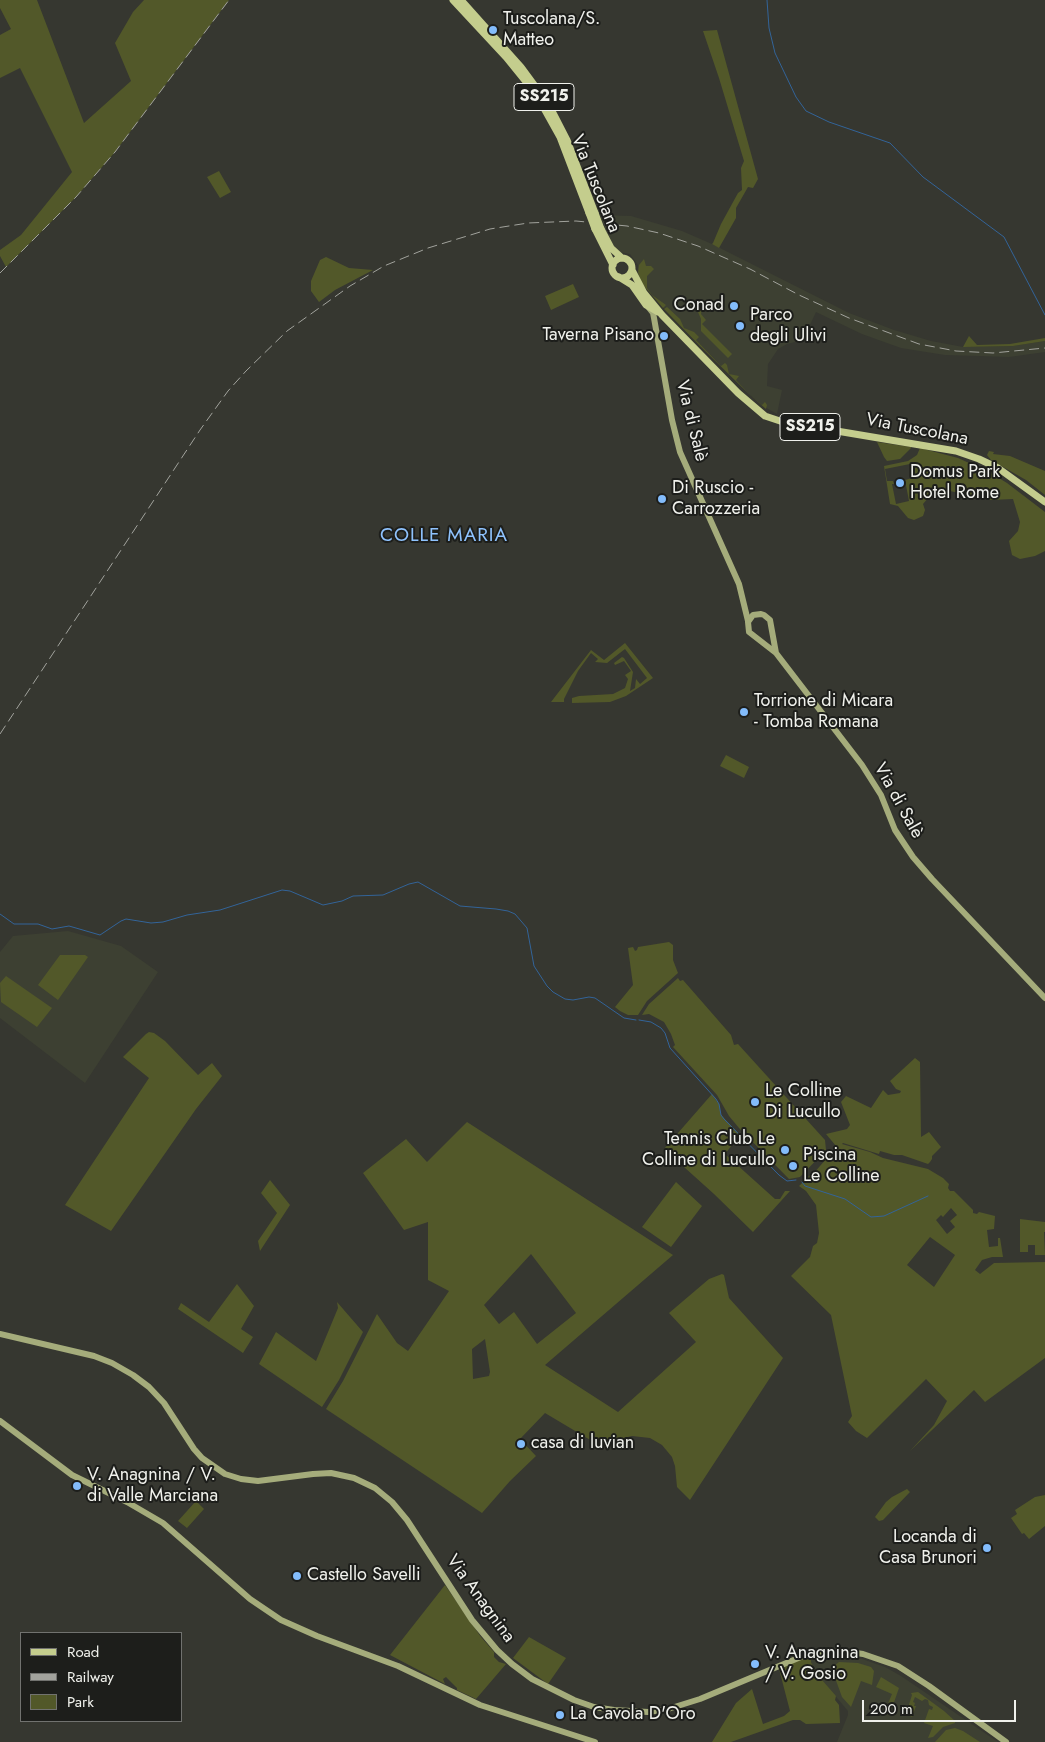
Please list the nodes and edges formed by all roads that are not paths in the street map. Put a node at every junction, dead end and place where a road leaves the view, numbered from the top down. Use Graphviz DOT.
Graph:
graph roads {
  1 [pos="453,0"];
  2 [pos="461,0"];
  3 [pos="592,213"];
  4 [pos="598,229"];
  5 [pos="622,258"];
  6 [pos="613,264"];
  7 [pos="632,270"];
  8 [pos="619,277"];
  9 [pos="649,308"];
  10 [pos="662,315"];
  11 [pos="1045,502"];
  12 [pos="748,621"];
  13 [pos="772,626"];
  14 [pos="755,637"];
  15 [pos="776,653"];
  16 [pos="1045,998"];
  17 [pos="0,1334"];
  18 [pos="0,1421"];
  19 [pos="595,1742"];
  20 [pos="1006,1742"];
  1 -- 3 [label="main road, Via Tuscolana / SS215"];
  2 -- 3 [label="main road, Via Tuscolana / SS215"];
  3 -- 4 [label="main road, Via Tuscolana / SS215, bridge"];
  4 -- 5 [label="main road, Via Tuscolana / SS215"];
  4 -- 6 [label="main road, Via Tuscolana / SS215"];
  5 -- 6 [label="main road"];
  5 -- 7 [label="main road"];
  6 -- 8 [label="main road"];
  7 -- 8 [label="main road"];
  7 -- 10 [label="main road, Via Tuscolana / SS215"];
  8 -- 9 [label="main road, Via Tuscolana / SS215"];
  9 -- 10 [label="main road, Via Tuscolana / SS215"];
  9 -- 12 [label="main road, Via di Salè"];
  10 -- 11 [label="main road, Via Tuscolana / SS215"];
  12 -- 13 [label="main road"];
  12 -- 14 [label="main road"];
  13 -- 14 [label="main road"];
  13 -- 15 [label="main road, Via di Salè"];
  14 -- 15 [label="main road, Via di Salè"];
  15 -- 16 [label="main road, Via di Salè"];
  17 -- 20 [label="main road, Via Anagnina"];
  18 -- 19 [label="main road"];
}
